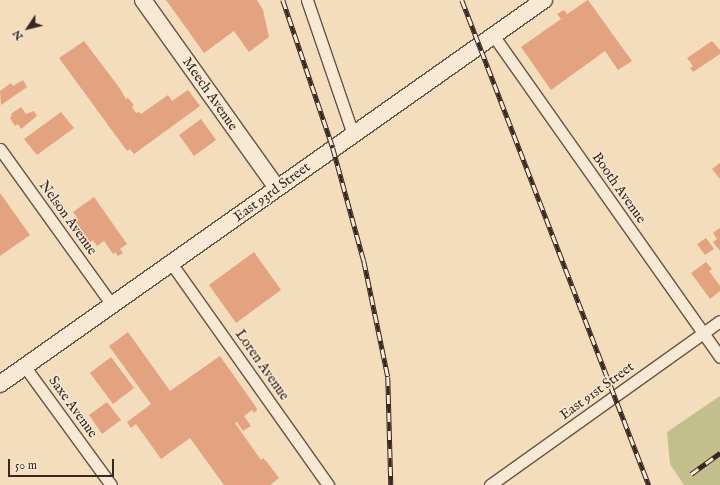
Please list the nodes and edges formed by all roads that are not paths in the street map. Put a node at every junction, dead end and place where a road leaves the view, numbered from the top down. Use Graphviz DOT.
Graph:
graph roads {
  1 [pos="144,0"];
  2 [pos="307,0"];
  3 [pos="544,0"];
  4 [pos="493,36"];
  5 [pos="353,134"];
  6 [pos="0,149"];
  7 [pos="277,188"];
  8 [pos="171,263"];
  9 [pos="112,305"];
  10 [pos="720,321"];
  11 [pos="703,333"];
  12 [pos="720,357"];
  13 [pos="25,367"];
  14 [pos="0,384"];
  15 [pos="111,485"];
  16 [pos="328,485"];
  17 [pos="490,485"];
  1 -- 7 [label="main road, Meech Avenue"];
  2 -- 5 [label="street"];
  3 -- 4 [label="main road, East 93rd Street"];
  4 -- 5 [label="main road, East 93rd Street"];
  4 -- 11 [label="street, Booth Avenue"];
  5 -- 7 [label="main road, East 93rd Street"];
  6 -- 9 [label="street, Nelson Avenue"];
  7 -- 8 [label="main road, East 93rd Street"];
  8 -- 9 [label="main road, East 93rd Street"];
  8 -- 16 [label="street, Loren Avenue"];
  9 -- 13 [label="main road, East 93rd Street"];
  10 -- 11 [label="street, East 91st Street"];
  11 -- 12 [label="street, Booth Avenue"];
  11 -- 17 [label="street, East 91st Street"];
  13 -- 14 [label="main road, East 93rd Street"];
  13 -- 15 [label="street, Saxe Avenue"];
}
